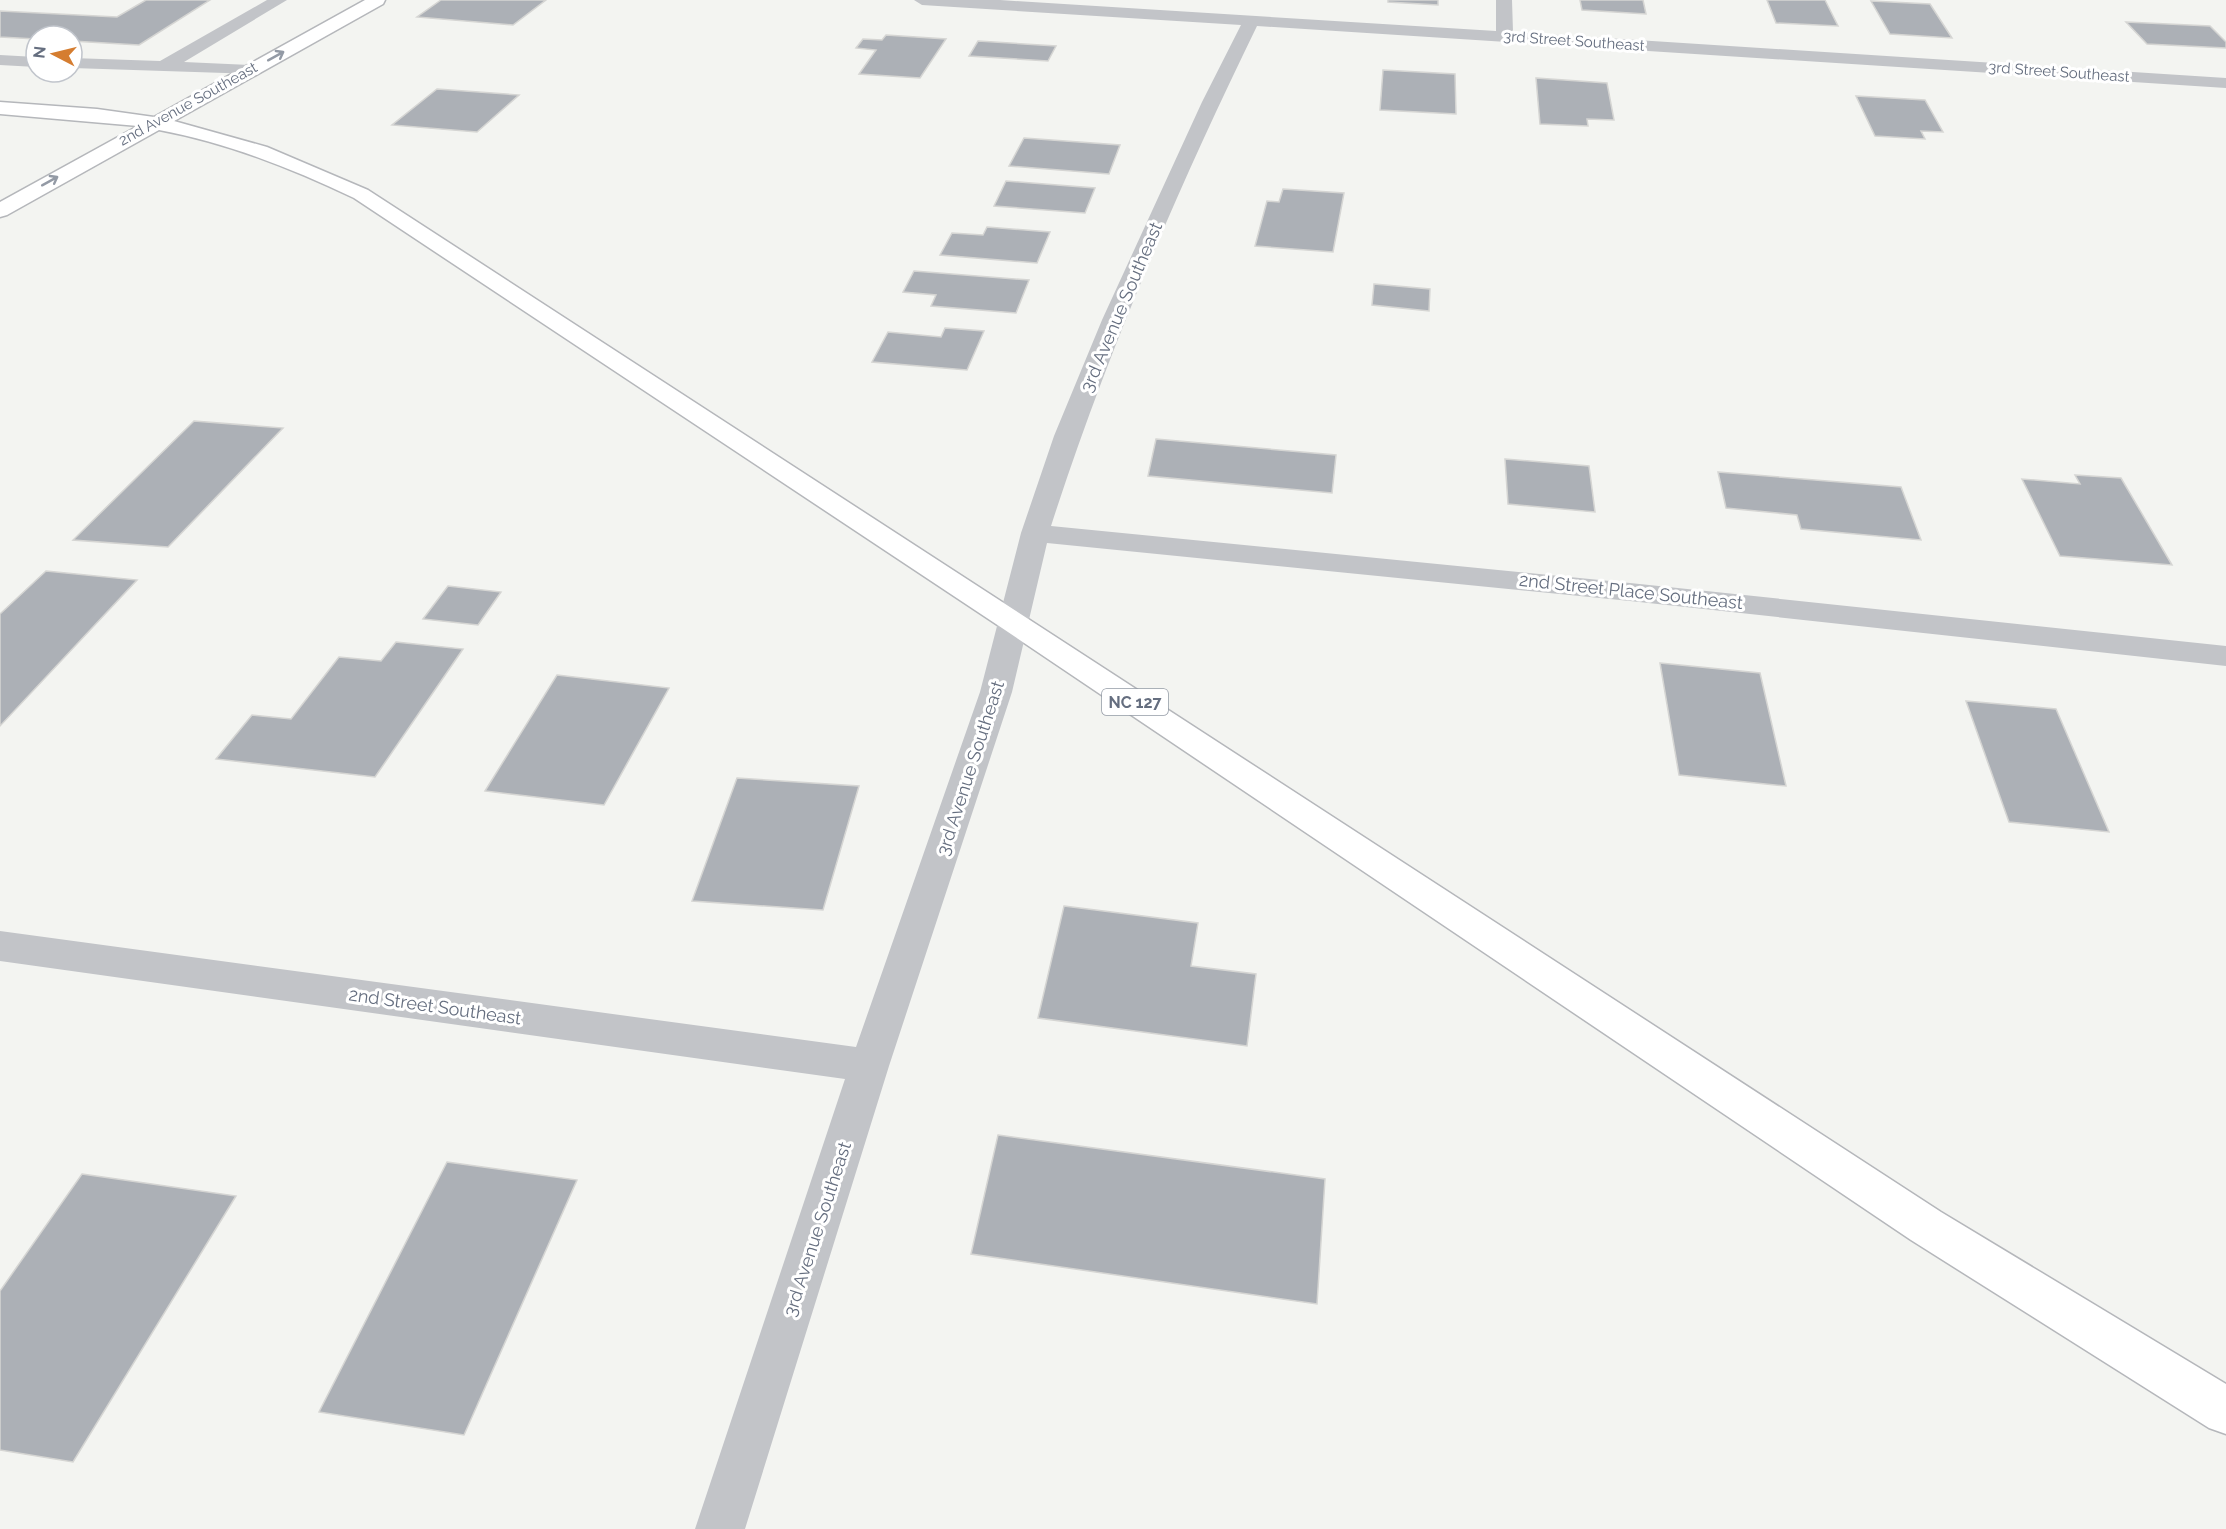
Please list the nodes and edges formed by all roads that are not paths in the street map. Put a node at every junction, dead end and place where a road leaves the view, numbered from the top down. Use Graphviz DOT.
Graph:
graph roads {
  1 [pos="279,0"];
  2 [pos="377,0"];
  3 [pos="922,0"];
  4 [pos="1504,0"];
  5 [pos="1252,20"];
  6 [pos="1505,37"];
  7 [pos="0,60"];
  8 [pos="24,61"];
  9 [pos="84,63"];
  10 [pos="164,66"];
  11 [pos="250,70"];
  12 [pos="2226,83"];
  13 [pos="0,108"];
  14 [pos="155,123"];
  15 [pos="0,211"];
  16 [pos="1035,533"];
  17 [pos="1013,621"];
  18 [pos="2226,656"];
  19 [pos="0,946"];
  20 [pos="870,1066"];
  21 [pos="2226,1412"];
  22 [pos="720,1529"];
  1 -- 10 [label="street"];
  11 -- 2 [label="main road, 2nd Avenue Southeast, one-way"];
  3 -- 5 [label="street, 3rd Street Southeast"];
  4 -- 6 [label="street"];
  5 -- 6 [label="street, 3rd Street Southeast"];
  5 -- 16 [label="street, 3rd Avenue Southeast"];
  6 -- 12 [label="street, 3rd Street Southeast"];
  7 -- 8 [label="street"];
  9 -- 10 [label="street"];
  10 -- 11 [label="street"];
  11 -- 14 [label="main road, 2nd Avenue Southeast"];
  13 -- 14 [label="main road, NC 127"];
  15 -- 14 [label="main road, 2nd Avenue Southeast, one-way"];
  14 -- 17 [label="main road, NC 127"];
  16 -- 17 [label="street, 3rd Avenue Southeast"];
  16 -- 18 [label="street, 2nd Street Place Southeast"];
  17 -- 20 [label="street, 3rd Avenue Southeast"];
  17 -- 21 [label="main road, NC 127"];
  19 -- 20 [label="street, 2nd Street Southeast"];
  20 -- 22 [label="street, 3rd Avenue Southeast"];
}
